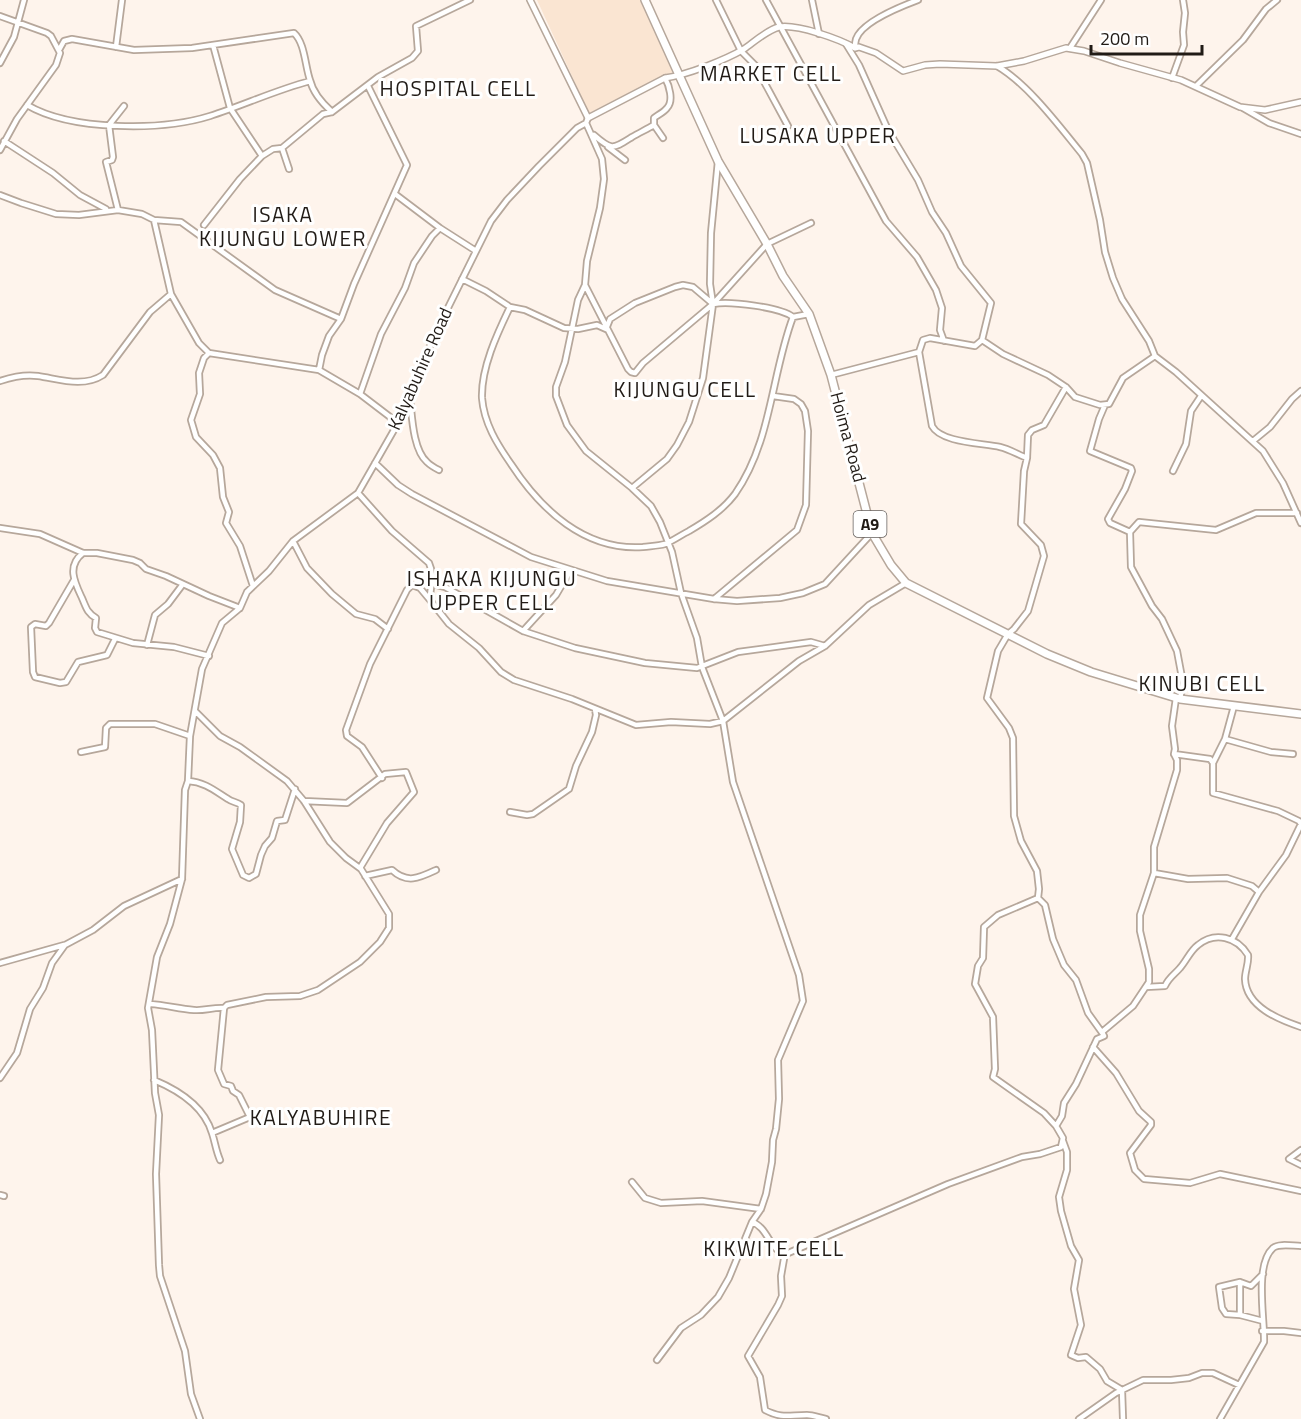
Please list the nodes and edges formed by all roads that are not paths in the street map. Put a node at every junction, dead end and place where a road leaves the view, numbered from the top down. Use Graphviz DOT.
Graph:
graph roads {
  1 [pos="24,0"];
  2 [pos="122,0"];
  3 [pos="470,0"];
  4 [pos="530,0"];
  5 [pos="645,0"];
  6 [pos="716,0"];
  7 [pos="766,0"];
  8 [pos="812,0"];
  9 [pos="918,0"];
  10 [pos="1101,0"];
  11 [pos="1183,0"];
  12 [pos="1277,0"];
  13 [pos="0,16"];
  14 [pos="18,23"];
  15 [pos="780,27"];
  16 [pos="819,34"];
  17 [pos="845,42"];
  18 [pos="213,45"];
  19 [pos="116,48"];
  20 [pos="855,48"];
  21 [pos="1070,48"];
  22 [pos="59,50"];
  23 [pos="741,51"];
  24 [pos="0,63"];
  25 [pos="997,66"];
  26 [pos="680,76"];
  27 [pos="665,78"];
  28 [pos="1172,78"];
  29 [pos="310,81"];
  30 [pos="368,86"];
  31 [pos="1196,86"];
  32 [pos="1301,102"];
  33 [pos="27,105"];
  34 [pos="124,106"];
  35 [pos="1240,106"];
  36 [pos="230,108"];
  37 [pos="332,112"];
  38 [pos="587,120"];
  39 [pos="109,125"];
  40 [pos="654,125"];
  41 [pos="788,126"];
  42 [pos="592,133"];
  43 [pos="1301,134"];
  44 [pos="663,138"];
  45 [pos="4,141"];
  46 [pos="606,146"];
  47 [pos="282,148"];
  48 [pos="0,150"];
  49 [pos="262,156"];
  50 [pos="625,160"];
  51 [pos="718,161"];
  52 [pos="289,169"];
  53 [pos="395,194"];
  54 [pos="0,195"];
  55 [pos="107,210"];
  56 [pos="118,210"];
  57 [pos="154,220"];
  58 [pos="811,223"];
  59 [pos="204,225"];
  60 [pos="440,228"];
  61 [pos="767,244"];
  62 [pos="476,251"];
  63 [pos="462,279"];
  64 [pos="585,285"];
  65 [pos="171,294"];
  66 [pos="713,304"];
  67 [pos="510,307"];
  68 [pos="809,314"];
  69 [pos="793,317"];
  70 [pos="341,319"];
  71 [pos="573,329"];
  72 [pos="606,329"];
  73 [pos="982,340"];
  74 [pos="944,341"];
  75 [pos="918,352"];
  76 [pos="208,353"];
  77 [pos="1155,356"];
  78 [pos="319,370"];
  79 [pos="831,375"];
  80 [pos="0,381"];
  81 [pos="1066,387"];
  82 [pos="1301,391"];
  83 [pos="360,394"];
  84 [pos="409,396"];
  85 [pos="774,396"];
  86 [pos="1201,396"];
  87 [pos="1106,405"];
  88 [pos="399,423"];
  89 [pos="1253,441"];
  90 [pos="1027,459"];
  91 [pos="375,463"];
  92 [pos="439,470"];
  93 [pos="1173,471"];
  94 [pos="632,488"];
  95 [pos="358,493"];
  96 [pos="1297,513"];
  97 [pos="1301,523"];
  98 [pos="0,528"];
  99 [pos="1130,532"];
  100 [pos="872,533"];
  101 [pos="293,541"];
  102 [pos="667,543"];
  103 [pos="82,553"];
  104 [pos="570,571"];
  105 [pos="74,580"];
  106 [pos="906,583"];
  107 [pos="183,584"];
  108 [pos="433,584"];
  109 [pos="253,586"];
  110 [pos="681,593"];
  111 [pos="714,599"];
  112 [pos="430,600"];
  113 [pos="240,608"];
  114 [pos="388,629"];
  115 [pos="523,631"];
  116 [pos="1008,634"];
  117 [pos="115,639"];
  118 [pos="147,645"];
  119 [pos="825,646"];
  120 [pos="209,656"];
  121 [pos="702,667"];
  122 [pos="1178,698"];
  123 [pos="1234,706"];
  124 [pos="196,712"];
  125 [pos="596,712"];
  126 [pos="1301,714"];
  127 [pos="723,721"];
  128 [pos="190,736"];
  129 [pos="1225,739"];
  130 [pos="81,752"];
  131 [pos="1174,754"];
  132 [pos="1293,754"];
  133 [pos="1213,763"];
  134 [pos="382,778"];
  135 [pos="188,781"];
  136 [pos="295,789"];
  137 [pos="304,801"];
  138 [pos="510,812"];
  139 [pos="360,868"];
  140 [pos="436,870"];
  141 [pos="1154,873"];
  142 [pos="364,876"];
  143 [pos="182,879"];
  144 [pos="1259,892"];
  145 [pos="1038,898"];
  146 [pos="1232,939"];
  147 [pos="65,945"];
  148 [pos="0,963"];
  149 [pos="1146,987"];
  150 [pos="151,1004"];
  151 [pos="224,1008"];
  152 [pos="1301,1027"];
  153 [pos="1104,1036"];
  154 [pos="1093,1047"];
  155 [pos="0,1078"];
  156 [pos="154,1080"];
  157 [pos="1056,1126"];
  158 [pos="212,1133"];
  159 [pos="1063,1141"];
  160 [pos="1301,1150"];
  161 [pos="220,1160"];
  162 [pos="1301,1165"];
  163 [pos="632,1182"];
  164 [pos="1301,1191"];
  165 [pos="761,1209"];
  166 [pos="752,1222"];
  167 [pos="1301,1246"];
  168 [pos="785,1253"];
  169 [pos="1263,1274"];
  170 [pos="1240,1282"];
  171 [pos="1240,1315"];
  172 [pos="1263,1321"];
  173 [pos="1262,1331"];
  174 [pos="1301,1333"];
  175 [pos="657,1360"];
  176 [pos="1239,1385"];
  177 [pos="1122,1390"];
  178 [pos="200,1419"];
  179 [pos="826,1419"];
  180 [pos="1079,1419"];
  181 [pos="1122,1419"];
  182 [pos="1220,1419"];
  1 -- 14 [label="street"];
  2 -- 19 [label="street"];
  3 -- 30 [label="street"];
  4 -- 38 [label="street"];
  5 -- 26 [label="main road, Hoima Road"];
  6 -- 23 [label="street"];
  7 -- 15 [label="street"];
  8 -- 16 [label="street"];
  9 -- 20 [label="street"];
  10 -- 21 [label="street"];
  11 -- 28 [label="street"];
  12 -- 31 [label="street"];
  13 -- 14 [label="street"];
  14 -- 22 [label="street"];
  14 -- 24 [label="street"];
  15 -- 16 [label="street"];
  15 -- 23 [label="street"];
  15 -- 74 [label="street"];
  16 -- 17 [label="street"];
  17 -- 20 [label="street"];
  17 -- 73 [label="street"];
  18 -- 19 [label="street"];
  18 -- 29 [label="street"];
  18 -- 36 [label="street"];
  19 -- 22 [label="street"];
  20 -- 25 [label="street"];
  21 -- 25 [label="street"];
  21 -- 28 [label="street"];
  22 -- 33 [label="street"];
  23 -- 26 [label="street"];
  23 -- 41 [label="street"];
  25 -- 77 [label="street"];
  26 -- 27 [label="street"];
  26 -- 51 [label="main road, Hoima Road / A9"];
  27 -- 38 [label="street"];
  27 -- 40 [label="street"];
  28 -- 31 [label="street"];
  29 -- 36 [label="street"];
  29 -- 37 [label="street"];
  30 -- 37 [label="street"];
  30 -- 53 [label="street"];
  31 -- 35 [label="street"];
  32 -- 35 [label="street"];
  33 -- 39 [label="street"];
  33 -- 45 [label="street"];
  34 -- 39 [label="street"];
  35 -- 43 [label="street"];
  36 -- 39 [label="street"];
  36 -- 49 [label="street"];
  37 -- 47 [label="street"];
  38 -- 42 [label="street"];
  38 -- 62 [label="street, Kalyabuhire Road"];
  39 -- 56 [label="street"];
  40 -- 44 [label="street"];
  40 -- 46 [label="street"];
  42 -- 46 [label="street"];
  42 -- 64 [label="street"];
  45 -- 48 [label="street"];
  45 -- 55 [label="street"];
  46 -- 50 [label="street"];
  47 -- 49 [label="street"];
  47 -- 52 [label="street"];
  49 -- 59 [label="street"];
  51 -- 61 [label="main road, Hoima Road / A9"];
  51 -- 66 [label="street"];
  53 -- 60 [label="street"];
  53 -- 70 [label="street"];
  54 -- 55 [label="street"];
  55 -- 56 [label="street"];
  56 -- 57 [label="street"];
  57 -- 65 [label="street"];
  57 -- 70 [label="street"];
  58 -- 61 [label="street"];
  60 -- 62 [label="street"];
  60 -- 83 [label="street"];
  61 -- 66 [label="street"];
  61 -- 68 [label="main road, Hoima Road / A9"];
  62 -- 63 [label="street, Kalyabuhire Road"];
  63 -- 67 [label="street"];
  63 -- 84 [label="street, Kalyabuhire Road"];
  64 -- 71 [label="street"];
  64 -- 72 [label="street"];
  65 -- 76 [label="street"];
  65 -- 80 [label="street"];
  66 -- 69 [label="street"];
  66 -- 72 [label="street"];
  66 -- 72 [label="street"];
  66 -- 94 [label="street"];
  67 -- 71 [label="street"];
  67 -- 102 [label="street"];
  68 -- 69 [label="street"];
  68 -- 79 [label="main road, Hoima Road / A9"];
  69 -- 85 [label="street"];
  70 -- 78 [label="street"];
  71 -- 72 [label="street"];
  71 -- 94 [label="street"];
  73 -- 74 [label="street"];
  73 -- 81 [label="street"];
  74 -- 75 [label="street"];
  75 -- 79 [label="street"];
  75 -- 90 [label="street"];
  76 -- 78 [label="street"];
  76 -- 109 [label="street"];
  77 -- 86 [label="street"];
  77 -- 87 [label="street"];
  78 -- 83 [label="street"];
  79 -- 100 [label="main road, Hoima Road / A9"];
  81 -- 87 [label="street"];
  81 -- 90 [label="street"];
  82 -- 89 [label="street"];
  83 -- 88 [label="street"];
  84 -- 88 [label="street, Kalyabuhire Road"];
  84 -- 92 [label="street"];
  85 -- 102 [label="street"];
  85 -- 111 [label="street"];
  86 -- 89 [label="street"];
  86 -- 93 [label="street"];
  87 -- 99 [label="street"];
  88 -- 91 [label="street, Kalyabuhire Road"];
  89 -- 96 [label="street"];
  90 -- 116 [label="street"];
  91 -- 95 [label="street, Kalyabuhire Road"];
  91 -- 104 [label="street"];
  94 -- 102 [label="street"];
  95 -- 101 [label="street, Kalyabuhire Road"];
  95 -- 108 [label="street"];
  96 -- 97 [label="street"];
  96 -- 99 [label="street"];
  98 -- 103 [label="street"];
  99 -- 122 [label="street"];
  100 -- 106 [label="main road, Hoima Road / A9"];
  100 -- 111 [label="street"];
  101 -- 109 [label="street, Kalyabuhire Road"];
  101 -- 114 [label="street"];
  102 -- 110 [label="street"];
  103 -- 105 [label="street"];
  103 -- 107 [label="street"];
  104 -- 110 [label="street"];
  104 -- 115 [label="street"];
  105 -- 117 [label="street"];
  105 -- 117 [label="street"];
  106 -- 116 [label="main road, Hoima Road / A9"];
  106 -- 119 [label="street"];
  107 -- 113 [label="street"];
  107 -- 118 [label="street"];
  108 -- 112 [label="street"];
  108 -- 115 [label="street"];
  109 -- 113 [label="street, Kalyabuhire Road"];
  110 -- 111 [label="street"];
  110 -- 121 [label="street"];
  112 -- 114 [label="street"];
  112 -- 125 [label="street"];
  113 -- 120 [label="street, Kalyabuhire Road"];
  114 -- 134 [label="street"];
  115 -- 121 [label="street"];
  116 -- 122 [label="main road, Hoima Road / A9"];
  116 -- 145 [label="street"];
  117 -- 118 [label="street"];
  118 -- 120 [label="street"];
  119 -- 121 [label="street"];
  119 -- 127 [label="street"];
  120 -- 124 [label="street, Kalyabuhire Road"];
  121 -- 127 [label="street"];
  122 -- 123 [label="main road, Hoima Road / A9"];
  122 -- 131 [label="street"];
  123 -- 126 [label="main road, Hoima Road / A9"];
  123 -- 129 [label="street"];
  124 -- 128 [label="street, Kalyabuhire Road"];
  124 -- 136 [label="street"];
  125 -- 127 [label="street"];
  125 -- 138 [label="street"];
  127 -- 165 [label="street"];
  128 -- 130 [label="street"];
  128 -- 135 [label="street, Kalyabuhire Road"];
  129 -- 132 [label="street"];
  129 -- 133 [label="street"];
  131 -- 133 [label="street"];
  131 -- 141 [label="street"];
  133 -- 144 [label="street"];
  134 -- 137 [label="street"];
  134 -- 139 [label="street"];
  135 -- 136 [label="street"];
  135 -- 143 [label="street, Kalyabuhire Road"];
  136 -- 137 [label="street"];
  137 -- 139 [label="street"];
  139 -- 142 [label="street"];
  140 -- 142 [label="street"];
  141 -- 144 [label="street"];
  141 -- 149 [label="street"];
  142 -- 151 [label="street"];
  143 -- 147 [label="street"];
  143 -- 150 [label="street, Kalyabuhire Road"];
  144 -- 146 [label="street"];
  145 -- 153 [label="street"];
  145 -- 157 [label="street"];
  146 -- 149 [label="street"];
  146 -- 152 [label="street"];
  147 -- 148 [label="street"];
  147 -- 155 [label="street"];
  149 -- 153 [label="street"];
  150 -- 151 [label="street"];
  150 -- 156 [label="street, Kalyabuhire Road"];
  151 -- 158 [label="street"];
  153 -- 154 [label="street"];
  154 -- 157 [label="street"];
  154 -- 164 [label="street"];
  156 -- 158 [label="street"];
  156 -- 178 [label="street, Kalyabuhire Road"];
  157 -- 159 [label="street"];
  158 -- 161 [label="street"];
  159 -- 168 [label="street"];
  159 -- 177 [label="street"];
  160 -- 162 [label="street"];
  163 -- 165 [label="street"];
  165 -- 166 [label="street"];
  166 -- 168 [label="street"];
  166 -- 175 [label="street"];
  167 -- 169 [label="street"];
  168 -- 179 [label="street"];
  169 -- 170 [label="street"];
  169 -- 172 [label="street"];
  170 -- 171 [label="street"];
  170 -- 171 [label="street"];
  171 -- 172 [label="street"];
  172 -- 173 [label="street"];
  173 -- 174 [label="street"];
  173 -- 176 [label="street"];
  176 -- 177 [label="street"];
  176 -- 182 [label="street"];
  177 -- 180 [label="street"];
  177 -- 181 [label="street"];
}
